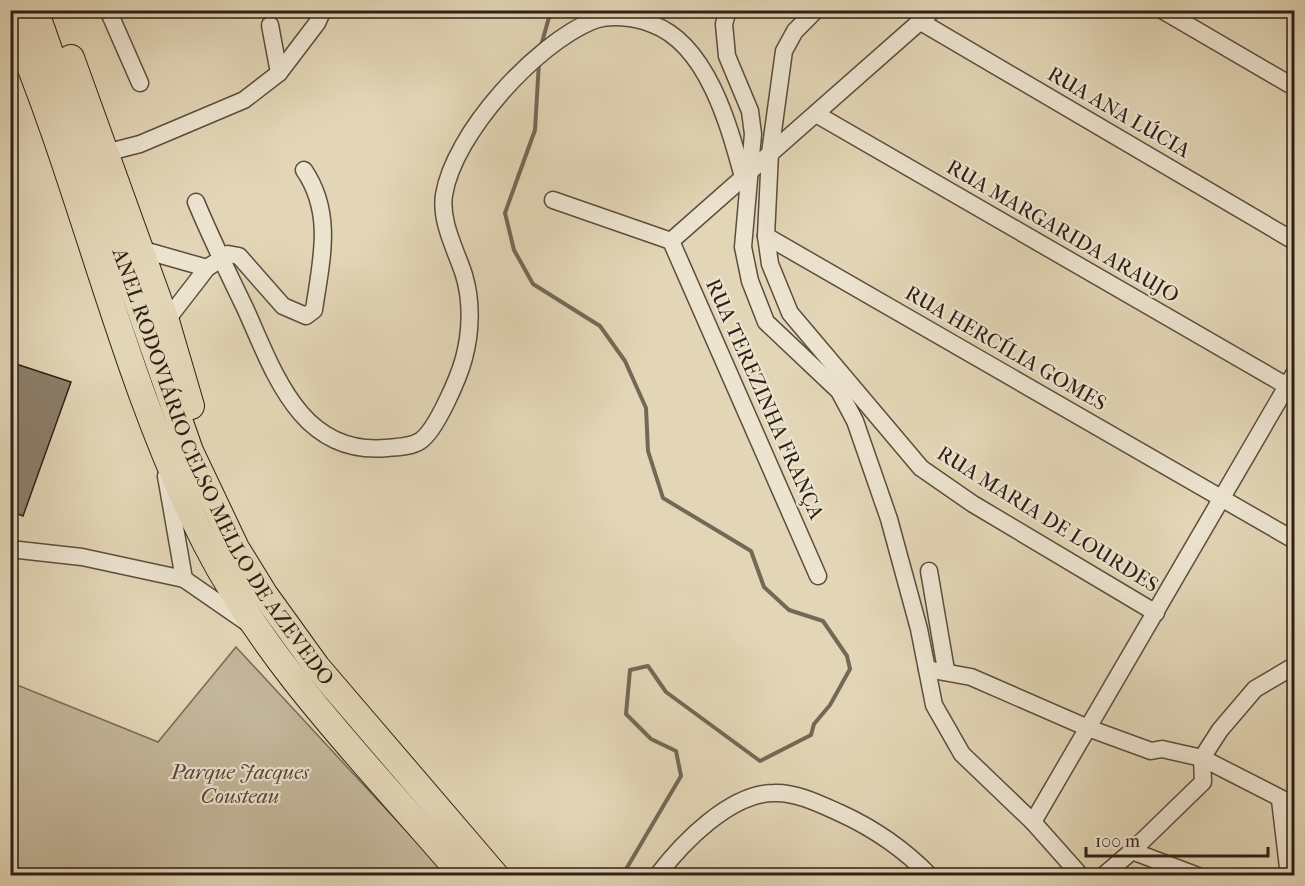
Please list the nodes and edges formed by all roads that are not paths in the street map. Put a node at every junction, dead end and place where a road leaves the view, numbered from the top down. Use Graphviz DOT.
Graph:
graph roads {
  1 [pos="35,10"];
  2 [pos="51,10"];
  3 [pos="108,10"];
  4 [pos="323,10"];
  5 [pos="728,10"];
  6 [pos="816,10"];
  7 [pos="1162,10"];
  8 [pos="927,16"];
  9 [pos="10,17"];
  10 [pos="270,25"];
  11 [pos="279,72"];
  12 [pos="140,83"];
  13 [pos="1294,87"];
  14 [pos="816,114"];
  15 [pos="105,153"];
  16 [pos="770,153"];
  17 [pos="744,169"];
  18 [pos="304,170"];
  19 [pos="553,200"];
  20 [pos="195,202"];
  21 [pos="766,236"];
  22 [pos="671,241"];
  23 [pos="1294,241"];
  24 [pos="140,249"];
  25 [pos="214,263"];
  26 [pos="166,321"];
  27 [pos="1292,383"];
  28 [pos="160,445"];
  29 [pos="214,500"];
  30 [pos="1222,500"];
  31 [pos="1294,540"];
  32 [pos="10,549"];
  33 [pos="929,571"];
  34 [pos="818,576"];
  35 [pos="184,579"];
  36 [pos="1156,613"];
  37 [pos="259,630"];
  38 [pos="1294,666"];
  39 [pos="927,669"];
  40 [pos="945,670"];
  41 [pos="1088,728"];
  42 [pos="1202,758"];
  43 [pos="1287,803"];
  44 [pos="1033,822"];
  45 [pos="1132,852"];
  46 [pos="463,876"];
  47 [pos="496,876"];
  48 [pos="657,876"];
  49 [pos="930,876"];
  50 [pos="1081,876"];
  51 [pos="1102,876"];
  52 [pos="1198,876"];
  53 [pos="1288,876"];
  1 -- 29 [label="highway, ANEL RODOVIÁRIO CELSO MELLO DE AZEVEDO"];
  2 -- 15 [label="highway"];
  3 -- 12 [label="street"];
  4 -- 11 [label="street"];
  5 -- 17 [label="street"];
  6 -- 16 [label="street, RUA MARIA DE LOURDES"];
  7 -- 13 [label="street"];
  8 -- 14 [label="street"];
  8 -- 23 [label="street, RUA ANA LÚCIA"];
  9 -- 28 [label="highway, ANEL RODOVIÁRIO CELSO MELLO DE AZEVEDO"];
  10 -- 11 [label="street"];
  11 -- 15 [label="street"];
  14 -- 16 [label="street"];
  14 -- 27 [label="street, RUA MARGARIDA ARAUJO"];
  15 -- 24 [label="highway"];
  16 -- 17 [label="street"];
  16 -- 21 [label="street, RUA MARIA DE LOURDES"];
  17 -- 22 [label="street"];
  17 -- 25 [label="street"];
  17 -- 39 [label="street"];
  18 -- 25 [label="street"];
  19 -- 22 [label="street"];
  20 -- 25 [label="street"];
  21 -- 30 [label="street, RUA HERCÍLIA GOMES"];
  21 -- 36 [label="street, RUA MARIA DE LOURDES"];
  22 -- 34 [label="street, RUA TEREZINHA FRANÇA"];
  24 -- 25 [label="street"];
  24 -- 26 [label="highway"];
  25 -- 26 [label="street"];
  26 -- 29 [label="highway"];
  27 -- 30 [label="street"];
  28 -- 35 [label="street"];
  28 -- 37 [label="highway, ANEL RODOVIÁRIO CELSO MELLO DE AZEVEDO"];
  29 -- 47 [label="highway, ANEL RODOVIÁRIO CELSO MELLO DE AZEVEDO"];
  30 -- 31 [label="street, RUA HERCÍLIA GOMES"];
  30 -- 36 [label="street"];
  32 -- 35 [label="street"];
  33 -- 40 [label="street"];
  35 -- 37 [label="street"];
  36 -- 41 [label="street"];
  37 -- 46 [label="highway, ANEL RODOVIÁRIO CELSO MELLO DE AZEVEDO"];
  38 -- 42 [label="street"];
  39 -- 40 [label="street"];
  39 -- 44 [label="street"];
  40 -- 41 [label="street"];
  41 -- 42 [label="street"];
  41 -- 44 [label="street"];
  42 -- 43 [label="street"];
  42 -- 45 [label="street"];
  43 -- 53 [label="street"];
  44 -- 50 [label="street"];
  45 -- 51 [label="street"];
  45 -- 52 [label="street"];
  48 -- 49 [label="street"];
}
